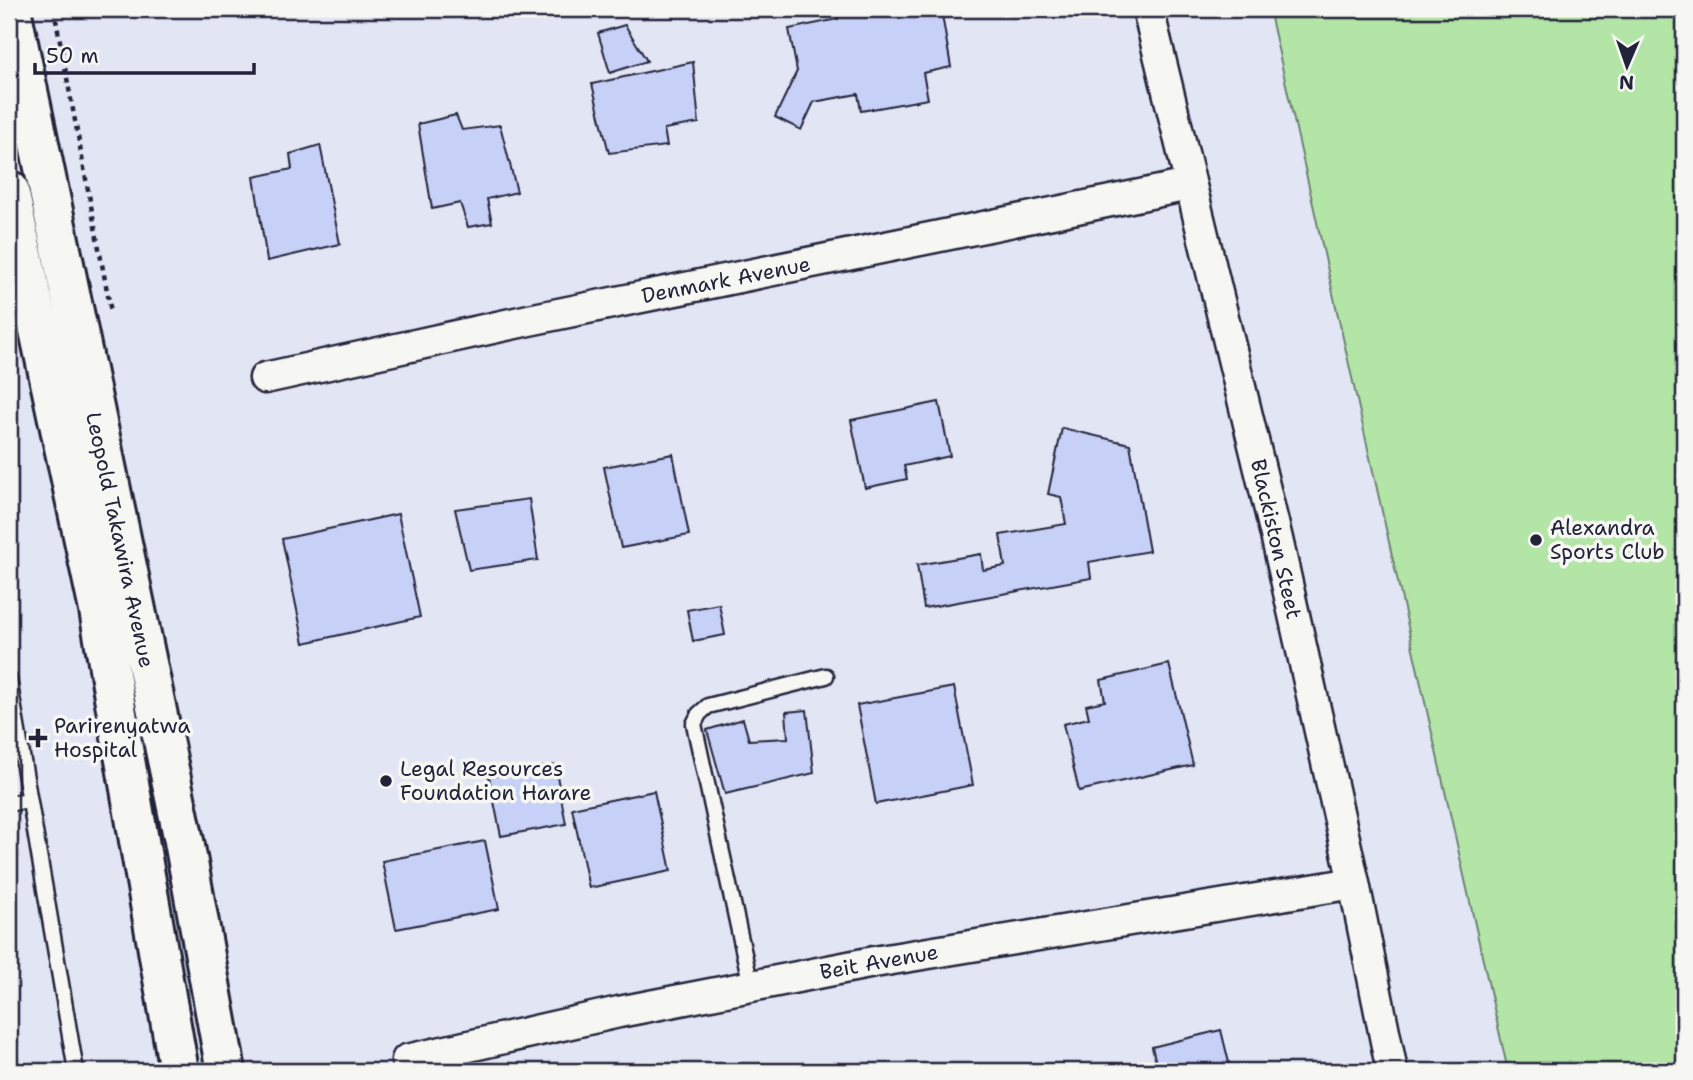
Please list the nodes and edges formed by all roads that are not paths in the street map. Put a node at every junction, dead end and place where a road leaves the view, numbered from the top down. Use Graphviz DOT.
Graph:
graph roads {
  1 [pos="11,9"];
  2 [pos="1147,9"];
  3 [pos="1189,185"];
  4 [pos="9,190"];
  5 [pos="265,378"];
  6 [pos="826,676"];
  7 [pos="9,679"];
  8 [pos="28,800"];
  9 [pos="9,804"];
  10 [pos="1354,883"];
  11 [pos="751,986"];
  12 [pos="407,1060"];
  13 [pos="76,1071"];
  14 [pos="180,1071"];
  15 [pos="226,1071"];
  16 [pos="1392,1071"];
  1 -- 15 [label="main road, Leopold Takawira Avenue"];
  2 -- 3 [label="street, Blackiston Steet"];
  3 -- 5 [label="street, Denmark Avenue"];
  3 -- 10 [label="street, Blackiston Steet"];
  4 -- 14 [label="main road, Leopold Takawira Avenue"];
  6 -- 11 [label="lane"];
  7 -- 8 [label="lane"];
  8 -- 9 [label="lane"];
  8 -- 13 [label="lane"];
  10 -- 11 [label="street, Beit Avenue"];
  10 -- 16 [label="street, Blackiston Steet"];
  11 -- 12 [label="street, Beit Avenue"];
}
